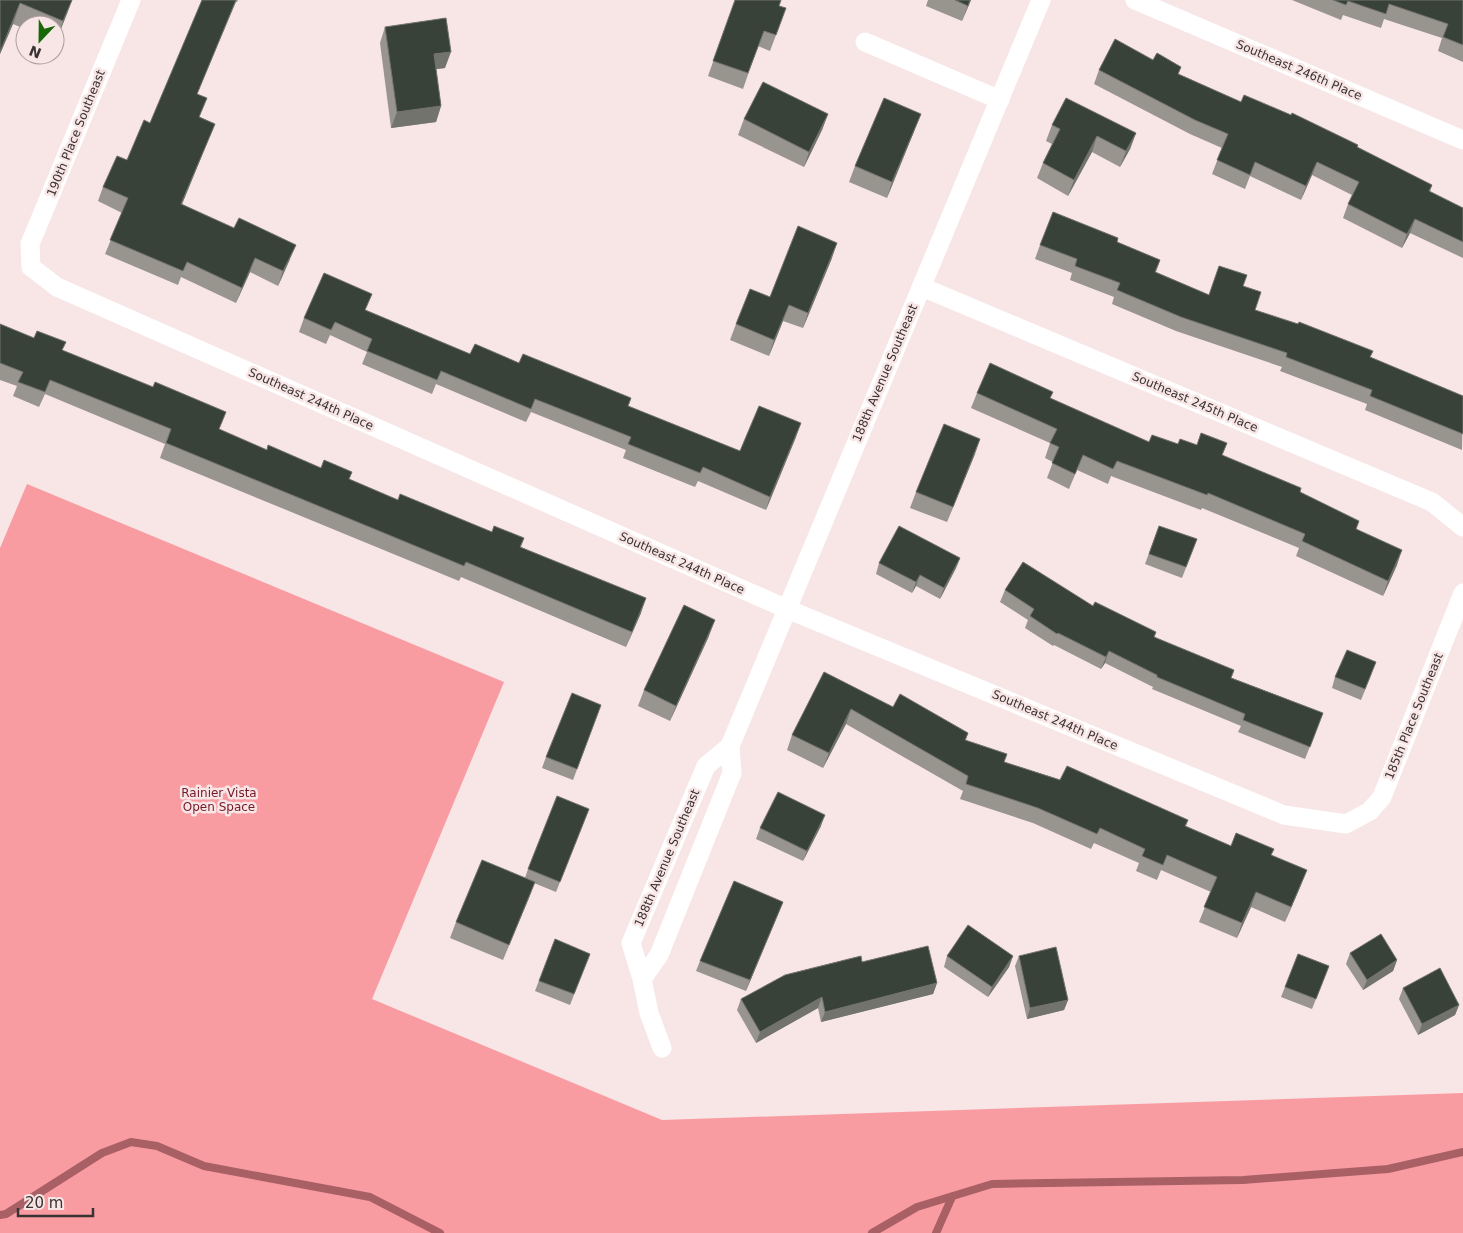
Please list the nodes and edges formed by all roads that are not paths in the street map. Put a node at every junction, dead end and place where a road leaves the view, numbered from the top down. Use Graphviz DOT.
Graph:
graph roads {
  1 [pos="131,0"];
  2 [pos="1041,0"];
  3 [pos="1135,0"];
  4 [pos="864,42"];
  5 [pos="1000,100"];
  6 [pos="1463,140"];
  7 [pos="31,267"];
  8 [pos="922,286"];
  9 [pos="1463,527"];
  10 [pos="1463,593"];
  11 [pos="787,609"];
  12 [pos="730,746"];
  13 [pos="1346,824"];
  14 [pos="642,979"];
  15 [pos="662,1048"];
  1 -- 7 [label="street, 190th Place Southeast"];
  2 -- 5 [label="street, 188th Avenue Southeast"];
  3 -- 6 [label="street, Southeast 246th Place"];
  4 -- 5 [label="street"];
  5 -- 8 [label="street, 188th Avenue Southeast"];
  7 -- 11 [label="street, Southeast 244th Place"];
  8 -- 9 [label="street, Southeast 245th Place"];
  8 -- 11 [label="street, 188th Avenue Southeast"];
  10 -- 13 [label="street, 185th Place Southeast"];
  11 -- 12 [label="street, 188th Avenue Southeast"];
  11 -- 13 [label="street, Southeast 244th Place"];
  12 -- 14 [label="street, 188th Avenue Southeast"];
  12 -- 14 [label="street, 188th Avenue Southeast"];
  14 -- 15 [label="street, 188th Avenue Southeast"];
}
